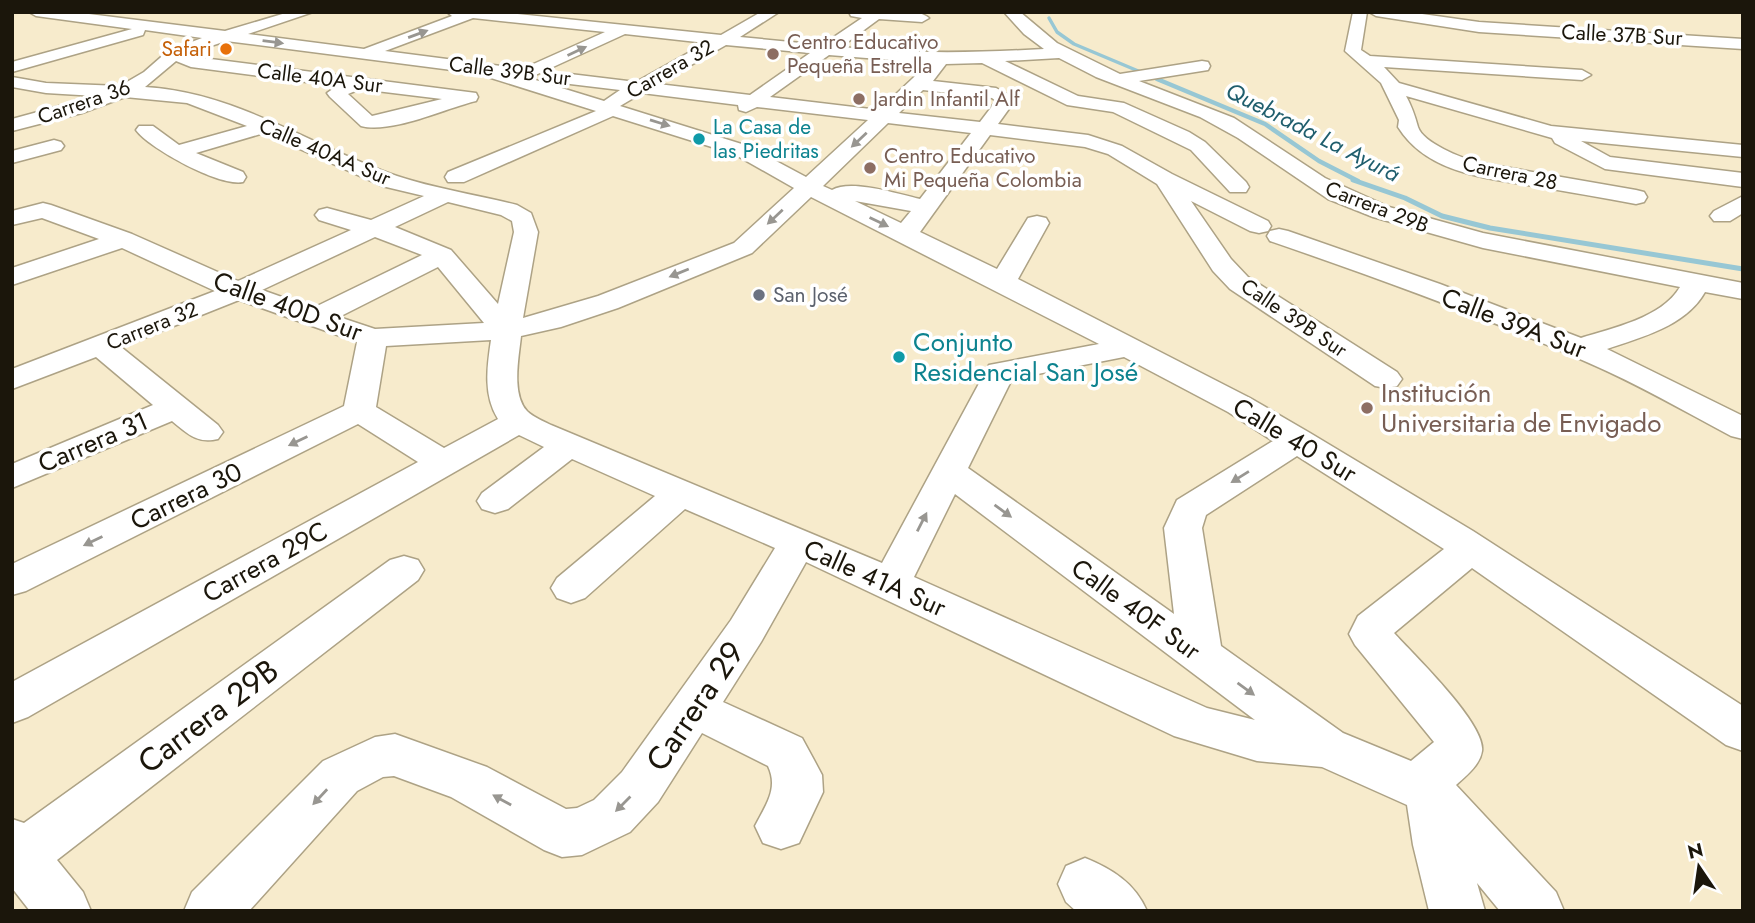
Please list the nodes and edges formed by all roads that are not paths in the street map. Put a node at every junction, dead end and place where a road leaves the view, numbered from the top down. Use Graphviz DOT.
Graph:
graph roads {
  1 [pos="91,12"];
  2 [pos="306,12"];
  3 [pos="454,12"];
  4 [pos="772,12"];
  5 [pos="852,12"];
  6 [pos="1010,12"];
  7 [pos="1360,12"];
  8 [pos="1376,12"];
  9 [pos="30,13"];
  10 [pos="478,13"];
  11 [pos="879,13"];
  12 [pos="192,16"];
  13 [pos="536,16"];
  14 [pos="651,16"];
  15 [pos="73,17"];
  16 [pos="153,27"];
  17 [pos="626,28"];
  18 [pos="499,31"];
  19 [pos="226,36"];
  20 [pos="724,39"];
  21 [pos="1743,44"];
  22 [pos="934,45"];
  23 [pos="463,46"];
  24 [pos="826,49"];
  25 [pos="1060,52"];
  26 [pos="365,53"];
  27 [pos="174,54"];
  28 [pos="976,57"];
  29 [pos="427,61"];
  30 [pos="1365,61"];
  31 [pos="1202,66"];
  32 [pos="12,67"];
  33 [pos="477,68"];
  34 [pos="525,75"];
  35 [pos="1582,75"];
  36 [pos="304,76"];
  37 [pos="1127,78"];
  38 [pos="12,82"];
  39 [pos="364,83"];
  40 [pos="1390,83"];
  41 [pos="916,84"];
  42 [pos="642,86"];
  43 [pos="1486,87"];
  44 [pos="46,88"];
  45 [pos="123,92"];
  46 [pos="12,96"];
  47 [pos="469,97"];
  48 [pos="757,99"];
  49 [pos="610,108"];
  50 [pos="886,114"];
  51 [pos="12,125"];
  52 [pos="987,126"];
  53 [pos="265,127"];
  54 [pos="146,130"];
  55 [pos="1550,132"];
  56 [pos="703,136"];
  57 [pos="54,146"];
  58 [pos="1743,151"];
  59 [pos="176,152"];
  60 [pos="12,157"];
  61 [pos="1553,159"];
  62 [pos="234,177"];
  63 [pos="1521,177"];
  64 [pos="1164,178"];
  65 [pos="1743,180"];
  66 [pos="449,186"];
  67 [pos="1238,187"];
  68 [pos="814,190"];
  69 [pos="1636,197"];
  70 [pos="1743,203"];
  71 [pos="926,207"];
  72 [pos="327,215"];
  73 [pos="1722,216"];
  74 [pos="12,218"];
  75 [pos="1037,223"];
  76 [pos="373,229"];
  77 [pos="1272,230"];
  78 [pos="905,235"];
  79 [pos="123,239"];
  80 [pos="1208,243"];
  81 [pos="442,255"];
  82 [pos="12,277"];
  83 [pos="1003,282"];
  84 [pos="1696,282"];
  85 [pos="238,291"];
  86 [pos="1743,291"];
  87 [pos="1502,317"];
  88 [pos="314,318"];
  89 [pos="505,330"];
  90 [pos="1626,331"];
  91 [pos="373,338"];
  92 [pos="102,347"];
  93 [pos="1128,347"];
  94 [pos="1580,348"];
  95 [pos="1386,379"];
  96 [pos="12,380"];
  97 [pos="174,408"];
  98 [pos="359,411"];
  99 [pos="519,421"];
  100 [pos="1743,429"];
  101 [pos="206,432"];
  102 [pos="1298,440"];
  103 [pos="569,445"];
  104 [pos="442,462"];
  105 [pos="948,471"];
  106 [pos="12,477"];
  107 [pos="681,493"];
  108 [pos="495,500"];
  109 [pos="797,544"];
  110 [pos="1471,548"];
  111 [pos="404,570"];
  112 [pos="12,581"];
  113 [pos="891,583"];
  114 [pos="571,587"];
  115 [pos="1200,656"];
  116 [pos="12,704"];
  117 [pos="692,710"];
  118 [pos="1743,731"];
  119 [pos="1326,747"];
  120 [pos="1422,789"];
  121 [pos="781,826"];
  122 [pos="15,854"];
  123 [pos="63,911"];
  124 [pos="212,911"];
  125 [pos="1457,911"];
  126 [pos="1536,911"];
  1 -- 15 [label="street"];
  2 -- 19 [label="street, Carrera 36"];
  3 -- 10 [label="street"];
  4 -- 20 [label="street, Carrera 32"];
  5 -- 11 [label="street"];
  6 -- 25 [label="street, Carrera 29B"];
  7 -- 30 [label="street"];
  8 -- 21 [label="street, Calle 37B Sur"];
  9 -- 15 [label="street, Calle 39B Sur"];
  10 -- 13 [label="street"];
  26 -- 10 [label="street, one-way"];
  11 -- 22 [label="street"];
  11 -- 24 [label="street"];
  12 -- 16 [label="street"];
  13 -- 17 [label="street"];
  13 -- 18 [label="street"];
  14 -- 17 [label="street"];
  15 -- 16 [label="street, Calle 39B Sur"];
  16 -- 19 [label="street, Calle 39B Sur"];
  16 -- 32 [label="street"];
  17 -- 20 [label="street"];
  34 -- 17 [label="street, one-way"];
  19 -- 26 [label="street, Calle 39B Sur, one-way"];
  19 -- 27 [label="street, Carrera 36"];
  20 -- 24 [label="street"];
  20 -- 42 [label="street, Carrera 32"];
  22 -- 24 [label="street"];
  22 -- 28 [label="street"];
  22 -- 41 [label="street"];
  23 -- 29 [label="street"];
  24 -- 48 [label="street"];
  25 -- 28 [label="street"];
  25 -- 37 [label="street, Carrera 29B"];
  26 -- 29 [label="street, Calle 39B Sur"];
  26 -- 36 [label="street"];
  27 -- 36 [label="street, Calle 40A Sur"];
  27 -- 45 [label="street, Carrera 36"];
  28 -- 67 [label="street"];
  29 -- 33 [label="street, Calle 39B Sur"];
  29 -- 39 [label="street"];
  30 -- 35 [label="street"];
  30 -- 40 [label="street, Carrera 28"];
  31 -- 37 [label="street"];
  33 -- 34 [label="street, Calle 40 Sur"];
  34 -- 42 [label="street, Calle 39B Sur"];
  34 -- 47 [label="street"];
  34 -- 49 [label="street, Calle 40 Sur"];
  36 -- 39 [label="street, Calle 40A Sur"];
  37 -- 84 [label="street, Carrera 29B"];
  38 -- 44 [label="street, Calle 40AA Sur"];
  39 -- 47 [label="street, Calle 40A Sur"];
  39 -- 47 [label="street"];
  40 -- 43 [label="street"];
  40 -- 55 [label="street"];
  40 -- 63 [label="street, Carrera 28"];
  41 -- 50 [label="street"];
  41 -- 52 [label="street"];
  42 -- 48 [label="street, Calle 39B Sur"];
  42 -- 49 [label="street, Carrera 32"];
  44 -- 45 [label="street, Calle 40AA Sur"];
  44 -- 46 [label="street"];
  45 -- 51 [label="street, Carrera 36"];
  45 -- 53 [label="street, Calle 40AA Sur"];
  48 -- 50 [label="street, Calle 39B Sur"];
  48 -- 56 [label="street"];
  49 -- 56 [label="street, Calle 40 Sur, one-way"];
  49 -- 66 [label="street, Carrera 32"];
  50 -- 52 [label="street, Calle 39B Sur"];
  50 -- 68 [label="street, one-way"];
  52 -- 64 [label="street, Calle 39A Sur"];
  52 -- 71 [label="street"];
  52 -- 77 [label="street, Calle 39A Sur"];
  53 -- 59 [label="street"];
  53 -- 66 [label="street, Calle 40AA Sur"];
  54 -- 59 [label="street"];
  55 -- 58 [label="street"];
  55 -- 65 [label="street"];
  56 -- 68 [label="street, Calle 40 Sur"];
  57 -- 60 [label="street"];
  59 -- 62 [label="street"];
  61 -- 63 [label="street"];
  63 -- 69 [label="street, Carrera 28"];
  64 -- 77 [label="street, Calle 39A Sur"];
  64 -- 80 [label="street, Calle 39B Sur"];
  66 -- 76 [label="street, Carrera 32"];
  66 -- 89 [label="street, Calle 40AA Sur"];
  68 -- 71 [label="street, Calle 40 Sur"];
  68 -- 78 [label="street, Calle 40 Sur, one-way"];
  68 -- 89 [label="street, one-way"];
  70 -- 73 [label="street"];
  71 -- 78 [label="street"];
  72 -- 76 [label="street"];
  74 -- 79 [label="street, Calle 40D Sur"];
  75 -- 83 [label="street"];
  76 -- 81 [label="street"];
  76 -- 85 [label="street, Carrera 32"];
  77 -- 80 [label="street"];
  77 -- 87 [label="street, Calle 39A Sur"];
  78 -- 83 [label="street, Calle 40 Sur"];
  79 -- 82 [label="street"];
  79 -- 85 [label="street, Calle 40D Sur"];
  80 -- 95 [label="street, Calle 39B Sur"];
  81 -- 88 [label="street"];
  81 -- 89 [label="street"];
  83 -- 93 [label="street, Calle 40 Sur"];
  84 -- 86 [label="street, Carrera 29B"];
  84 -- 90 [label="street"];
  85 -- 88 [label="street, Calle 40D Sur"];
  85 -- 92 [label="street, Carrera 32"];
  87 -- 90 [label="street"];
  87 -- 94 [label="street, Calle 39A Sur"];
  88 -- 91 [label="street, Calle 40D Sur"];
  89 -- 91 [label="street"];
  89 -- 99 [label="street"];
  90 -- 94 [label="street"];
  91 -- 98 [label="street, Calle 40D Sur"];
  92 -- 96 [label="street, Carrera 32"];
  92 -- 97 [label="street"];
  93 -- 102 [label="street, Calle 40 Sur"];
  93 -- 105 [label="street"];
  94 -- 100 [label="street, Calle 39A Sur"];
  97 -- 101 [label="street"];
  97 -- 106 [label="street, Carrera 31"];
  98 -- 104 [label="street"];
  98 -- 112 [label="street, Carrera 30, one-way"];
  99 -- 103 [label="street, Calle 41A Sur"];
  99 -- 104 [label="street, Carrera 29C"];
  102 -- 110 [label="street, Calle 40 Sur"];
  102 -- 115 [label="street, one-way"];
  103 -- 107 [label="street, Calle 41A Sur"];
  103 -- 108 [label="street"];
  104 -- 116 [label="street, Carrera 29C"];
  113 -- 105 [label="street, one-way"];
  105 -- 115 [label="street, Calle 40F Sur, one-way"];
  107 -- 109 [label="street, Calle 41A Sur"];
  107 -- 114 [label="street"];
  109 -- 113 [label="street, Calle 41A Sur"];
  109 -- 117 [label="street, Carrera 29"];
  110 -- 118 [label="street, Calle 40 Sur"];
  110 -- 120 [label="street"];
  111 -- 122 [label="street, Carrera 29B"];
  113 -- 119 [label="street, Calle 41A Sur"];
  115 -- 119 [label="street, Calle 40F Sur, one-way"];
  117 -- 121 [label="street"];
  117 -- 124 [label="street, Carrera 29, one-way"];
  119 -- 120 [label="street"];
  120 -- 125 [label="street"];
  120 -- 126 [label="street"];
  122 -- 123 [label="street"];
}
